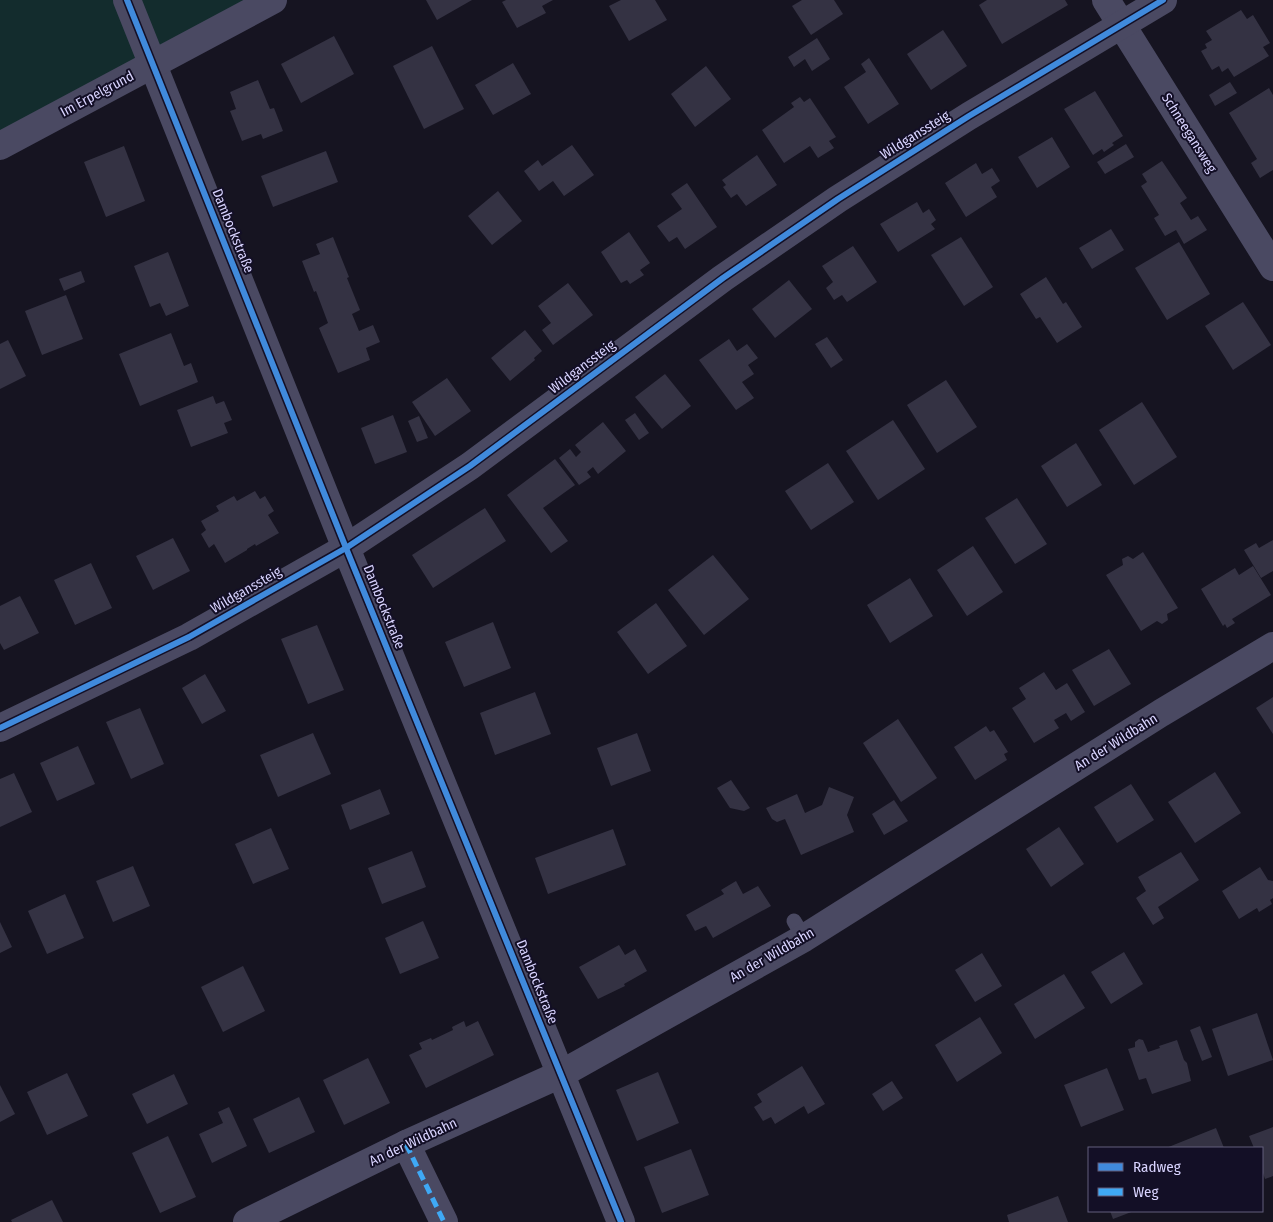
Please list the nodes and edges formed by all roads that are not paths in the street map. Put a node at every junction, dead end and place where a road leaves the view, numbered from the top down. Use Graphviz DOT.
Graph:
graph roads {
  1 [pos="127,0"];
  2 [pos="273,0"];
  3 [pos="1106,0"];
  4 [pos="1163,0"];
  5 [pos="1121,25"];
  6 [pos="153,64"];
  7 [pos="0,146"];
  8 [pos="1273,267"];
  9 [pos="346,548"];
  10 [pos="1273,646"];
  11 [pos="0,728"];
  12 [pos="561,1074"];
  13 [pos="406,1144"];
  14 [pos="247,1222"];
  15 [pos="444,1222"];
  16 [pos="622,1222"];
  1 -- 6 [label="street, Dambockstraße"];
  2 -- 6 [label="street, Im Erpelgrund"];
  3 -- 5 [label="street, Schneegansweg"];
  4 -- 5 [label="street, Wildganssteig"];
  5 -- 8 [label="street, Schneegansweg"];
  5 -- 9 [label="street, Wildganssteig"];
  6 -- 7 [label="street, Im Erpelgrund"];
  6 -- 9 [label="street, Dambockstraße"];
  9 -- 11 [label="street, Wildganssteig"];
  9 -- 12 [label="street, Dambockstraße"];
  10 -- 12 [label="street, An der Wildbahn"];
  12 -- 13 [label="street, An der Wildbahn"];
  12 -- 16 [label="street, Dambockstraße"];
  13 -- 14 [label="street, An der Wildbahn"];
  13 -- 15 [label="street"];
}
